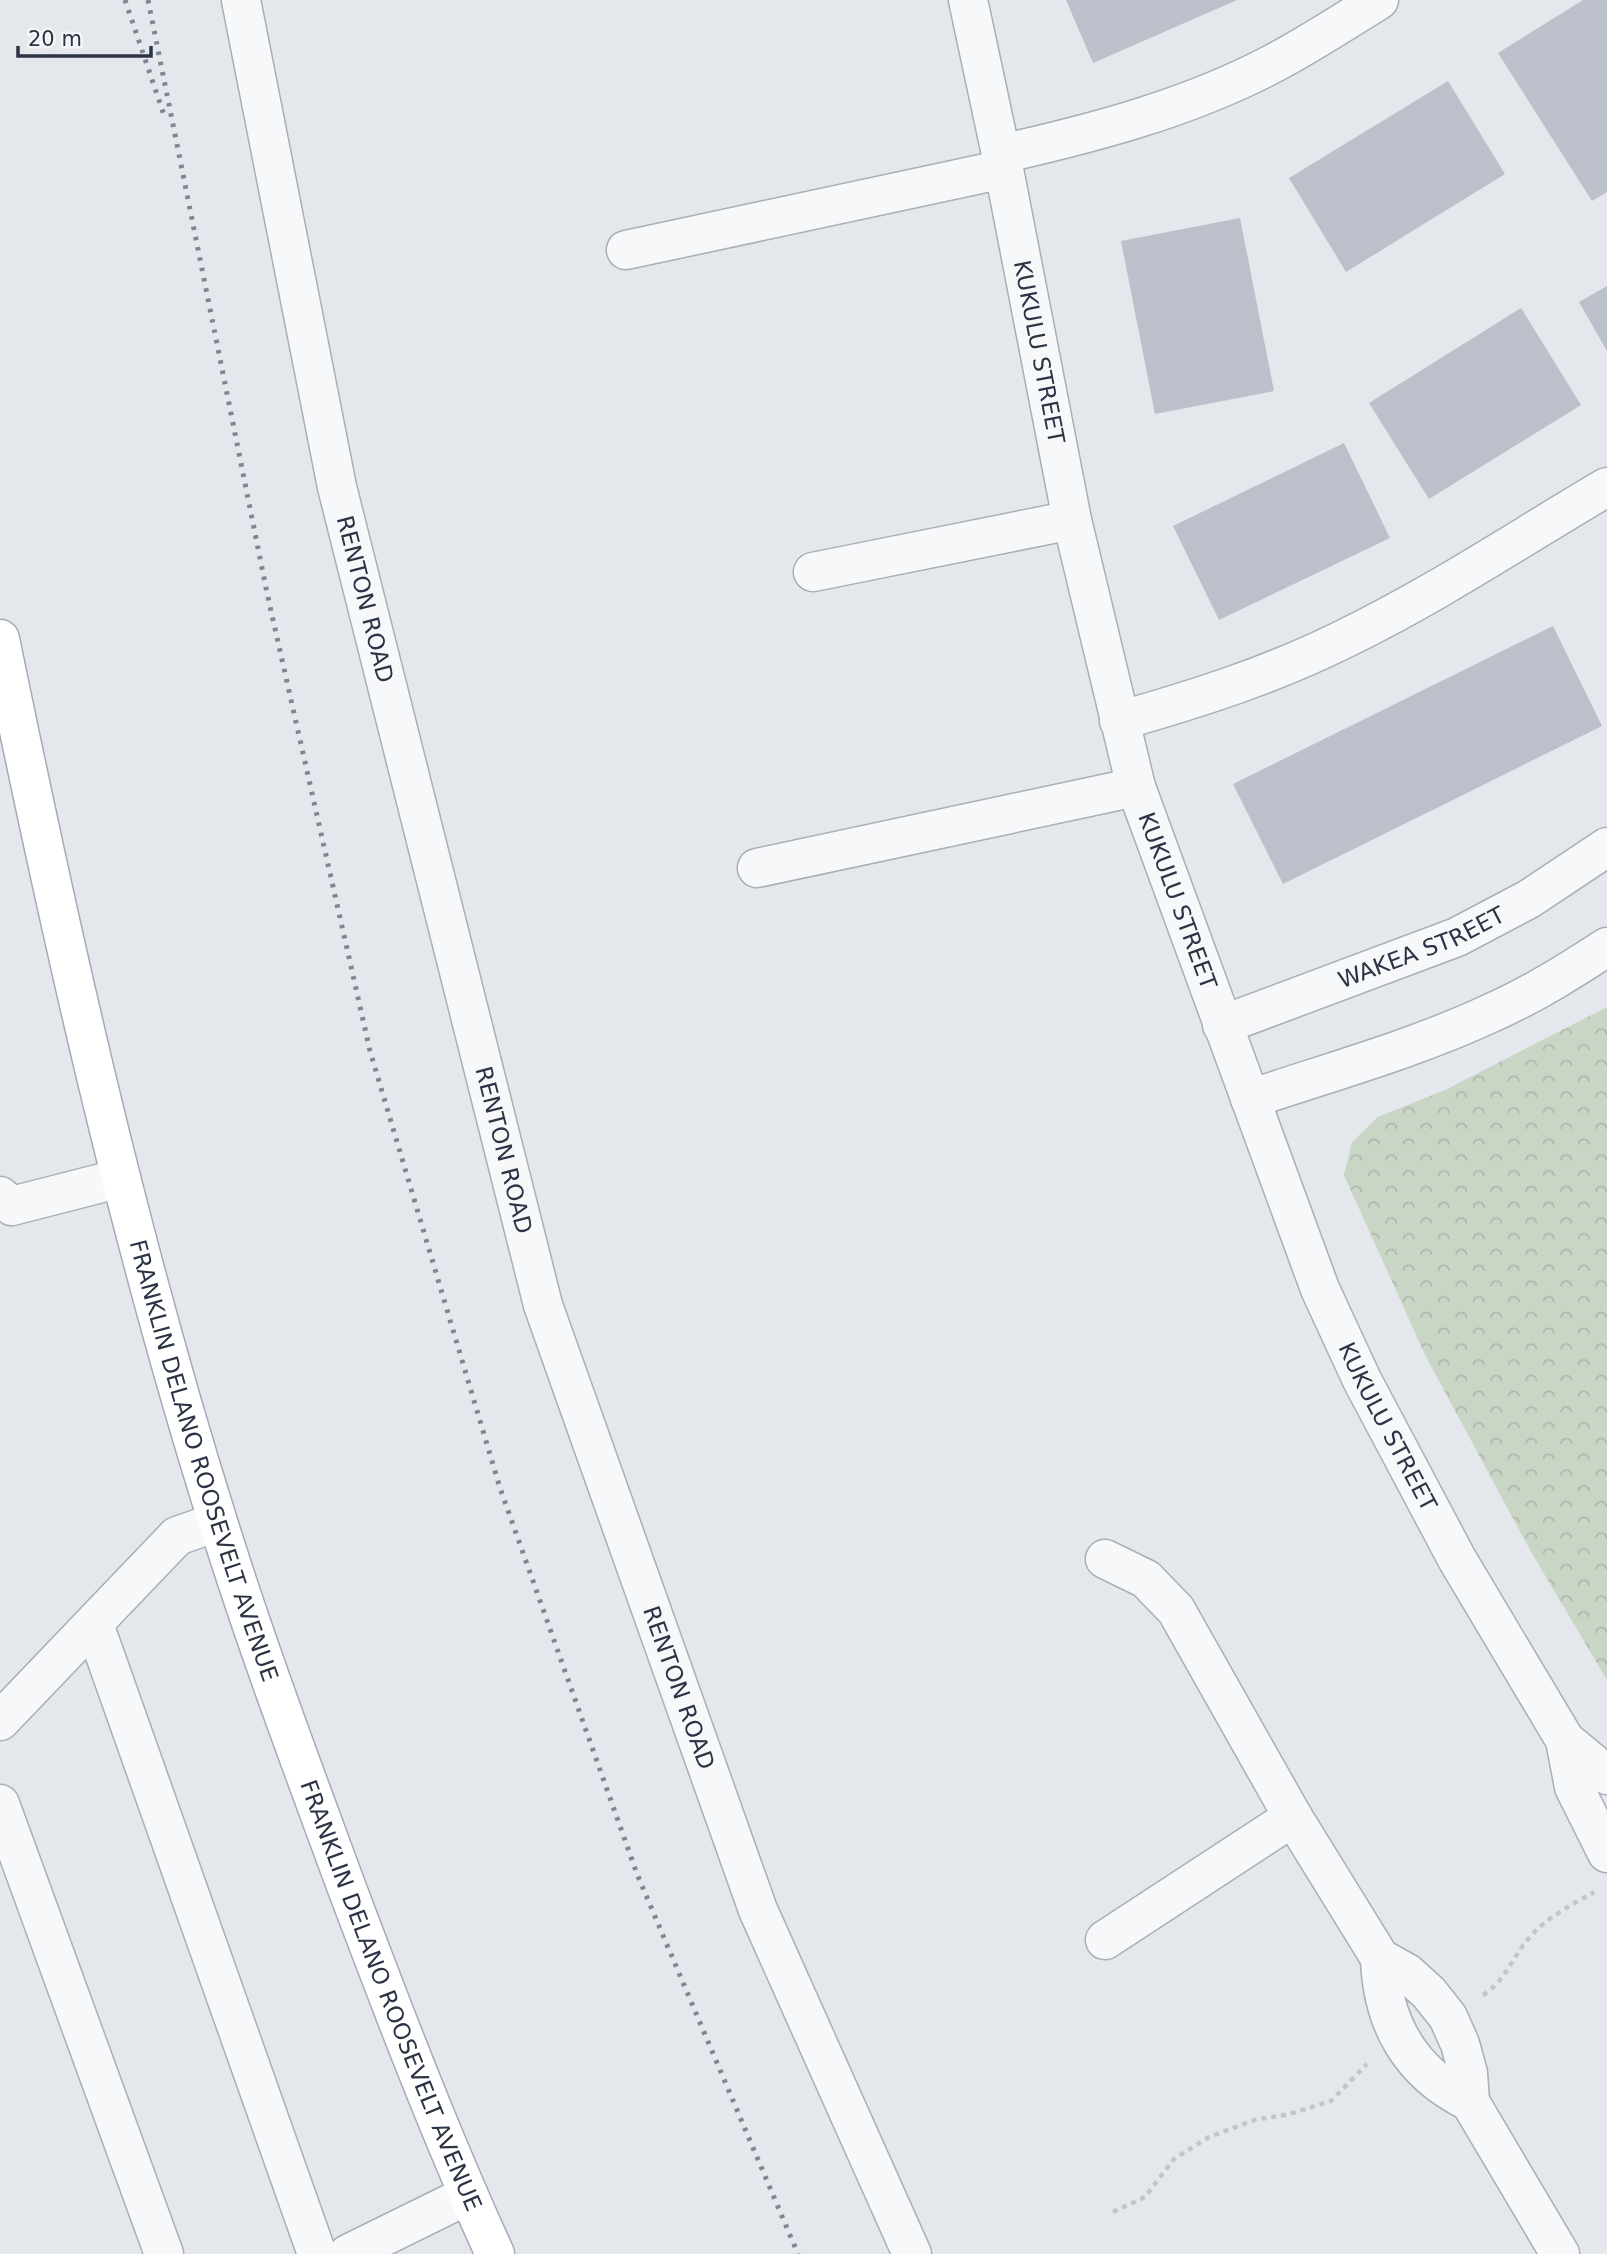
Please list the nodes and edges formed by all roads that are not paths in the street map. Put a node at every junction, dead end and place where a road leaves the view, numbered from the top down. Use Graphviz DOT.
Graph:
graph roads {
  1 [pos="241,0"];
  2 [pos="968,0"];
  3 [pos="1379,0"];
  4 [pos="1003,162"];
  5 [pos="626,250"];
  6 [pos="1607,486"];
  7 [pos="1072,520"];
  8 [pos="813,572"];
  9 [pos="0,639"];
  10 [pos="8,721"];
  11 [pos="1119,721"];
  12 [pos="1136,787"];
  13 [pos="1607,847"];
  14 [pos="757,867"];
  15 [pos="1607,947"];
  16 [pos="1222,1025"];
  17 [pos="1250,1099"];
  18 [pos="121,1178"];
  19 [pos="6,1201"];
  20 [pos="217,1522"];
  21 [pos="1105,1559"];
  22 [pos="94,1624"];
  23 [pos="0,1721"];
  24 [pos="1565,1740"];
  25 [pos="1607,1775"];
  26 [pos="0,1804"];
  27 [pos="1293,1817"];
  28 [pos="1607,1853"];
  29 [pos="1105,1940"];
  30 [pos="1380,1958"];
  31 [pos="1470,2102"];
  32 [pos="468,2195"];
  33 [pos="1548,2250"];
  34 [pos="164,2254"];
  35 [pos="317,2254"];
  36 [pos="348,2254"];
  37 [pos="495,2254"];
  38 [pos="912,2254"];
  1 -- 38 [label="street, RENTON ROAD"];
  2 -- 4 [label="street, KUKULU STREET"];
  3 -- 4 [label="street"];
  4 -- 5 [label="street"];
  4 -- 7 [label="street, KUKULU STREET"];
  6 -- 11 [label="street"];
  7 -- 8 [label="street"];
  7 -- 11 [label="street, KUKULU STREET"];
  9 -- 10 [label="main road, FRANKLIN DELANO ROOSEVELT AVENUE"];
  10 -- 18 [label="main road, FRANKLIN DELANO ROOSEVELT AVENUE"];
  11 -- 12 [label="street, KUKULU STREET"];
  12 -- 14 [label="street"];
  12 -- 16 [label="street, KUKULU STREET"];
  13 -- 16 [label="street, WAKEA STREET"];
  15 -- 17 [label="street"];
  16 -- 17 [label="street, KUKULU STREET"];
  17 -- 24 [label="street, KUKULU STREET"];
  18 -- 19 [label="street"];
  18 -- 20 [label="main road, FRANKLIN DELANO ROOSEVELT AVENUE"];
  20 -- 22 [label="street"];
  20 -- 32 [label="main road, FRANKLIN DELANO ROOSEVELT AVENUE"];
  21 -- 27 [label="street"];
  22 -- 23 [label="street"];
  22 -- 35 [label="street"];
  24 -- 25 [label="street, KUKULU STREET"];
  24 -- 28 [label="street, KUKULU STREET"];
  26 -- 34 [label="street"];
  27 -- 29 [label="street"];
  27 -- 30 [label="street"];
  30 -- 31 [label="street"];
  30 -- 31 [label="street"];
  31 -- 33 [label="street"];
  32 -- 36 [label="street"];
  32 -- 37 [label="main road, FRANKLIN DELANO ROOSEVELT AVENUE"];
}
